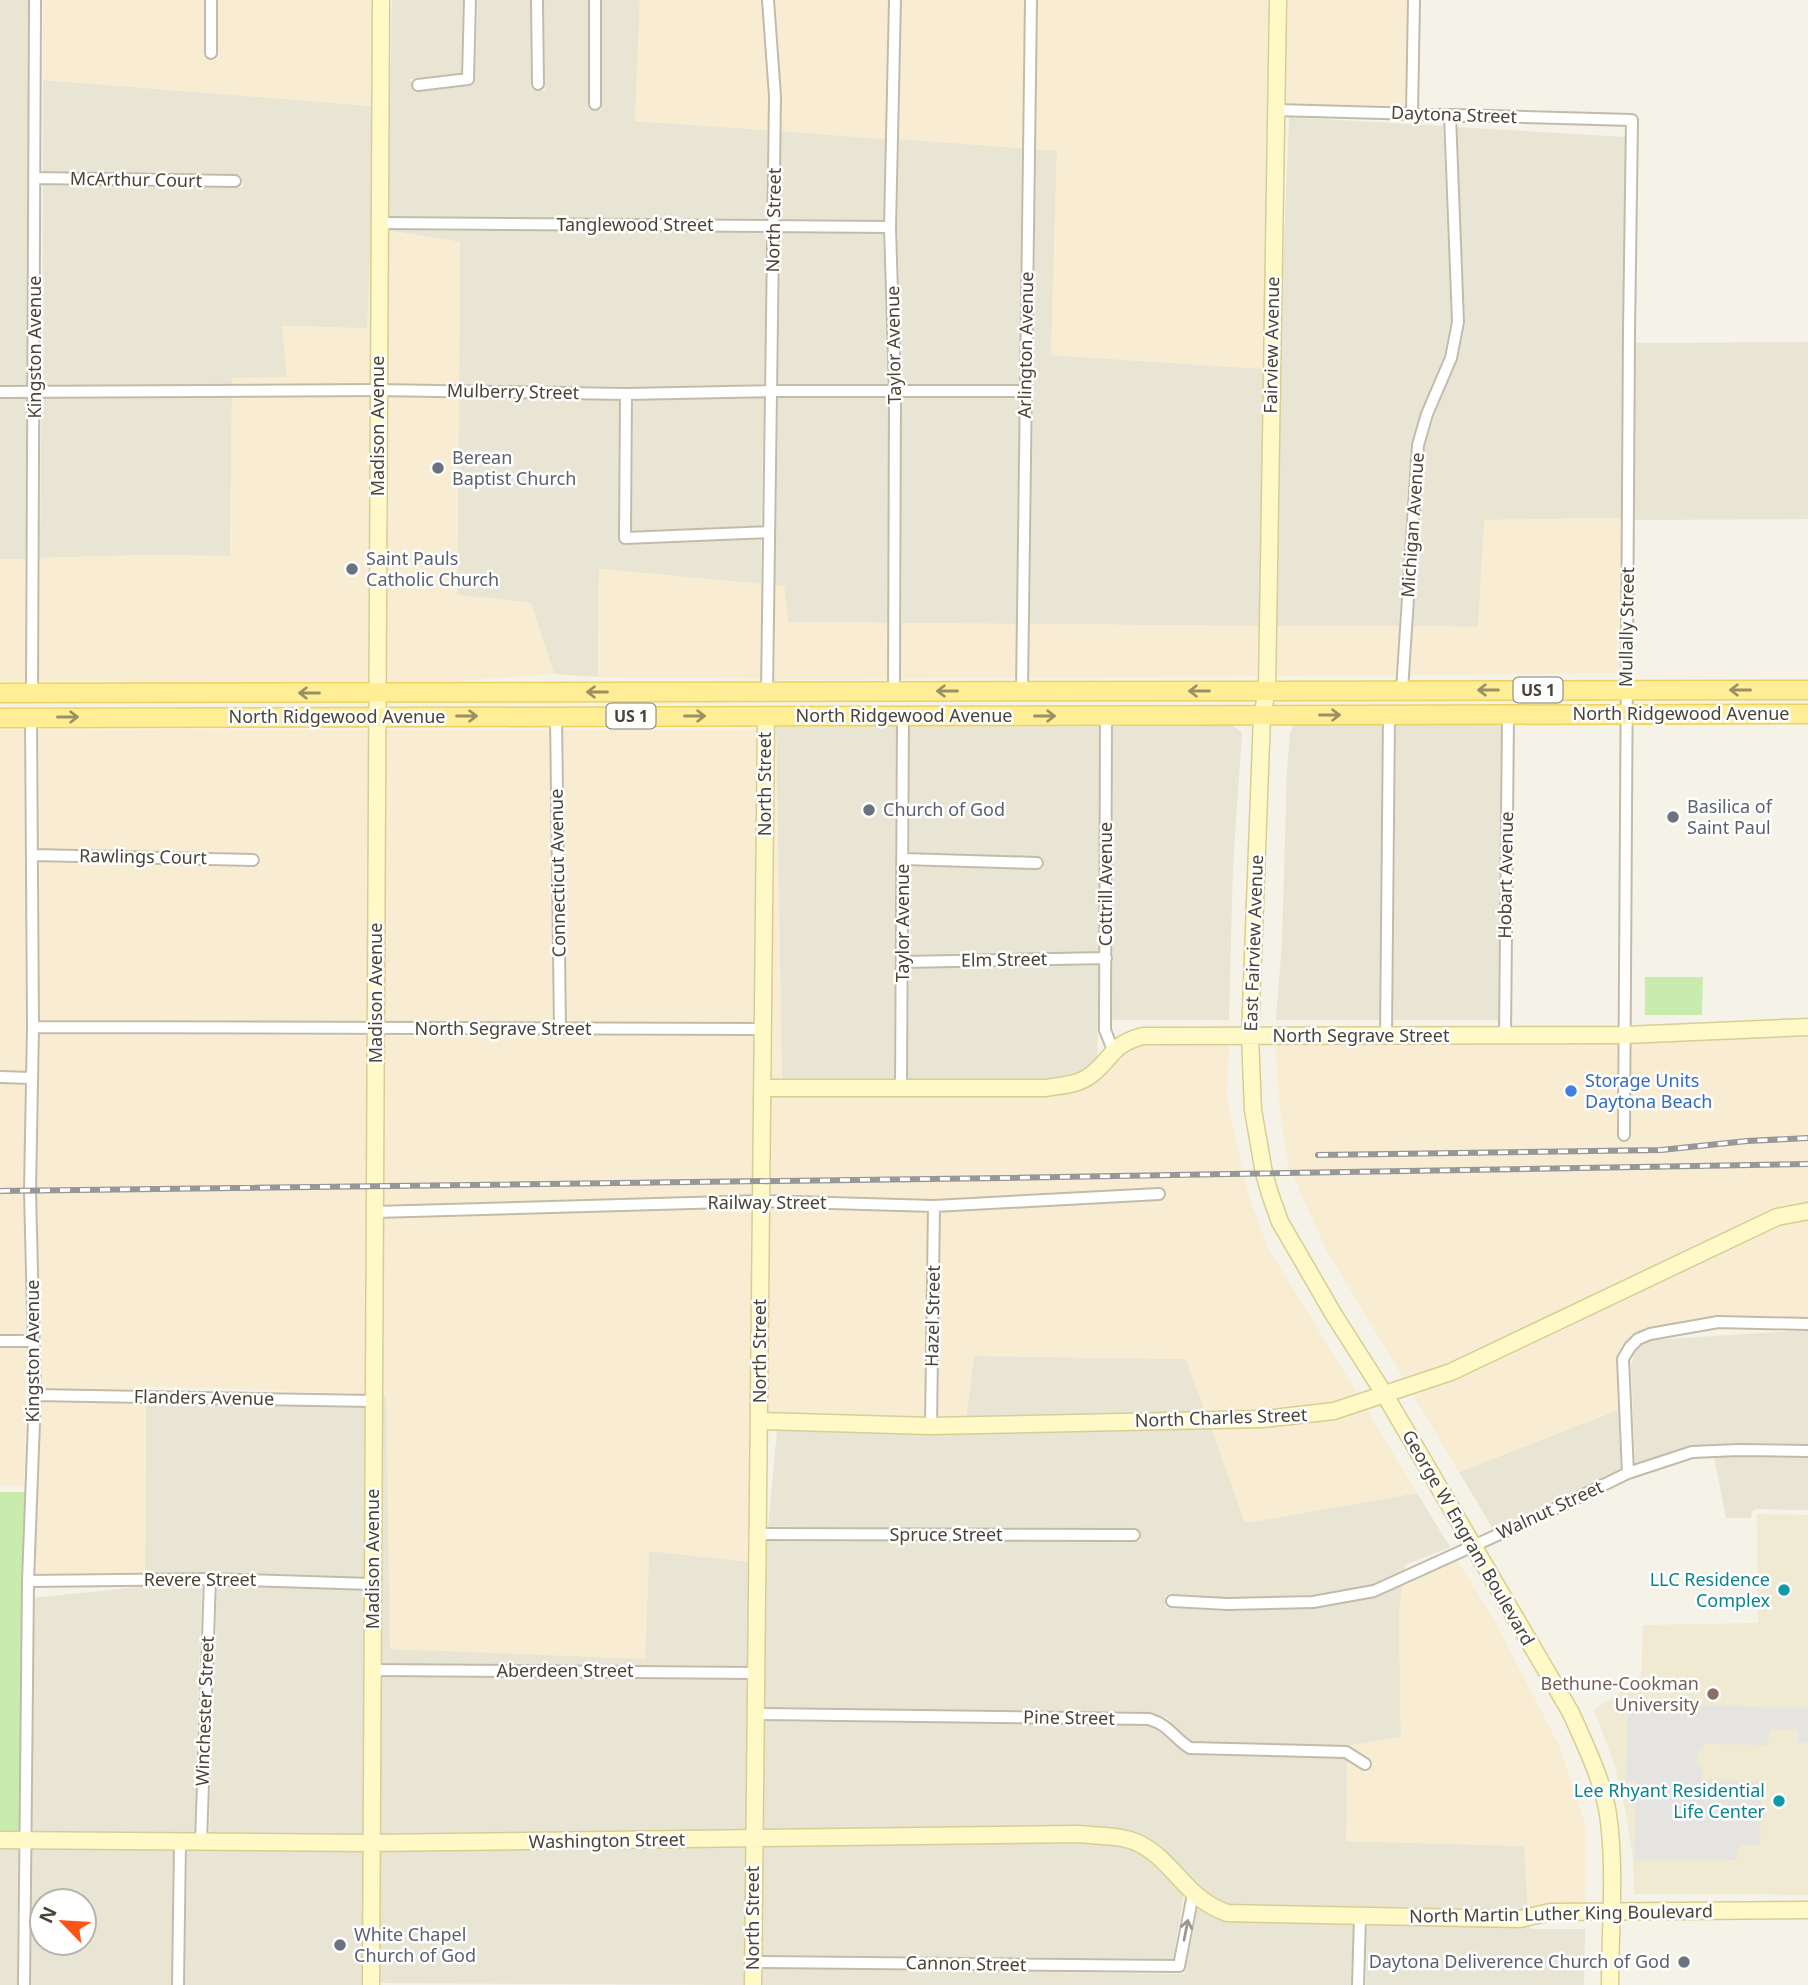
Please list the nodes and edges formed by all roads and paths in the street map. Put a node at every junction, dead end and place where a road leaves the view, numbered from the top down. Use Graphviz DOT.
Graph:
graph roads {
  1 [pos="35,0"];
  2 [pos="211,0"];
  3 [pos="381,0"];
  4 [pos="470,0"];
  5 [pos="537,0"];
  6 [pos="595,0"];
  7 [pos="768,0"];
  8 [pos="895,0"];
  9 [pos="1031,0"];
  10 [pos="1278,0"];
  11 [pos="1414,0"];
  12 [pos="211,53"];
  13 [pos="538,84"];
  14 [pos="418,85"];
  15 [pos="595,104"];
  16 [pos="1276,110"];
  17 [pos="1412,113"];
  18 [pos="1450,115"];
  19 [pos="1632,120"];
  20 [pos="36,178"];
  21 [pos="235,181"];
  22 [pos="379,223"];
  23 [pos="774,226"];
  24 [pos="890,227"];
  25 [pos="378,390"];
  26 [pos="771,391"];
  27 [pos="895,391"];
  28 [pos="1026,391"];
  29 [pos="0,392"];
  30 [pos="34,392"];
  31 [pos="626,394"];
  32 [pos="768,533"];
  33 [pos="1267,690"];
  34 [pos="1402,690"];
  35 [pos="1627,690"];
  36 [pos="1808,690"];
  37 [pos="767,691"];
  38 [pos="894,691"];
  39 [pos="1022,691"];
  40 [pos="0,693"];
  41 [pos="32,693"];
  42 [pos="377,693"];
  43 [pos="1508,714"];
  44 [pos="1808,714"];
  45 [pos="903,715"];
  46 [pos="994,715"];
  47 [pos="1389,715"];
  48 [pos="1626,715"];
  49 [pos="556,716"];
  50 [pos="766,716"];
  51 [pos="1106,716"];
  52 [pos="1262,716"];
  53 [pos="31,717"];
  54 [pos="377,717"];
  55 [pos="0,718"];
  56 [pos="33,855"];
  57 [pos="903,859"];
  58 [pos="253,860"];
  59 [pos="1037,863"];
  60 [pos="1105,958"];
  61 [pos="902,962"];
  62 [pos="33,1027"];
  63 [pos="1808,1027"];
  64 [pos="560,1029"];
  65 [pos="763,1029"];
  66 [pos="376,1030"];
  67 [pos="1386,1035"];
  68 [pos="1625,1035"];
  69 [pos="1250,1036"];
  70 [pos="1505,1036"];
  71 [pos="1113,1050"];
  72 [pos="0,1077"];
  73 [pos="32,1078"];
  74 [pos="762,1088"];
  75 [pos="901,1089"];
  76 [pos="1625,1135"];
  77 [pos="1159,1194"];
  78 [pos="1270,1194"];
  79 [pos="761,1201"];
  80 [pos="934,1206"];
  81 [pos="1808,1211"];
  82 [pos="375,1212"];
  83 [pos="1808,1324"];
  84 [pos="0,1341"];
  85 [pos="34,1341"];
  86 [pos="34,1395"];
  87 [pos="1385,1395"];
  88 [pos="373,1401"];
  89 [pos="759,1421"];
  90 [pos="931,1426"];
  91 [pos="1808,1451"];
  92 [pos="1628,1473"];
  93 [pos="758,1534"];
  94 [pos="1134,1535"];
  95 [pos="1472,1545"];
  96 [pos="210,1579"];
  97 [pos="28,1581"];
  98 [pos="372,1584"];
  99 [pos="1172,1601"];
  100 [pos="373,1670"];
  101 [pos="757,1673"];
  102 [pos="757,1714"];
  103 [pos="1365,1764"];
  104 [pos="754,1839"];
  105 [pos="0,1840"];
  106 [pos="25,1840"];
  107 [pos="180,1842"];
  108 [pos="201,1842"];
  109 [pos="370,1843"];
  110 [pos="1193,1894"];
  111 [pos="1611,1910"];
  112 [pos="1808,1910"];
  113 [pos="1360,1917"];
  114 [pos="753,1962"];
  115 [pos="24,1985"];
  116 [pos="178,1985"];
  117 [pos="371,1985"];
  118 [pos="752,1985"];
  119 [pos="1359,1985"];
  120 [pos="1610,1985"];
  1 -- 20 [label="street, Kingston Avenue"];
  2 -- 12 [label="street"];
  3 -- 22 [label="street, Madison Avenue"];
  4 -- 14 [label="street"];
  5 -- 13 [label="street"];
  6 -- 15 [label="street"];
  7 -- 23 [label="street, North Street"];
  8 -- 24 [label="street, Taylor Avenue"];
  9 -- 28 [label="street, Arlington Avenue"];
  10 -- 16 [label="street, Fairview Avenue"];
  11 -- 17 [label="street"];
  16 -- 17 [label="street, Daytona Street"];
  16 -- 33 [label="street, Fairview Avenue"];
  17 -- 18 [label="street, Daytona Street"];
  18 -- 19 [label="street, Daytona Street"];
  18 -- 34 [label="street, Michigan Avenue"];
  19 -- 35 [label="street, Mullally Street"];
  20 -- 21 [label="street, McArthur Court"];
  20 -- 30 [label="street, Kingston Avenue"];
  22 -- 23 [label="street, Tanglewood Street"];
  22 -- 25 [label="street, Madison Avenue"];
  23 -- 24 [label="street, Tanglewood Street"];
  23 -- 26 [label="street, North Street"];
  24 -- 27 [label="street, Taylor Avenue"];
  25 -- 30 [label="street, Mulberry Street"];
  25 -- 31 [label="street, Mulberry Street"];
  25 -- 42 [label="street, Madison Avenue"];
  26 -- 27 [label="street, Mulberry Street"];
  26 -- 31 [label="street, Mulberry Street"];
  26 -- 32 [label="street, North Street"];
  27 -- 28 [label="street, Mulberry Street"];
  27 -- 38 [label="street, Taylor Avenue"];
  28 -- 39 [label="street, Arlington Avenue"];
  29 -- 30 [label="street, Mulberry Street"];
  30 -- 41 [label="street, Kingston Avenue"];
  31 -- 32 [label="street"];
  32 -- 37 [label="street, North Street"];
  33 -- 34 [label="main road, North Ridgewood Avenue / US 1"];
  33 -- 39 [label="main road, North Ridgewood Avenue / US 1, one-way"];
  33 -- 52 [label="street, East Fairview Avenue"];
  35 -- 34 [label="main road, North Ridgewood Avenue / US 1, one-way"];
  36 -- 35 [label="main road, North Ridgewood Avenue / US 1, one-way"];
  35 -- 48 [label="street, Mullally Street"];
  37 -- 38 [label="main road, North Ridgewood Avenue / US 1"];
  37 -- 42 [label="main road, North Ridgewood Avenue / US 1, one-way"];
  39 -- 38 [label="main road, North Ridgewood Avenue / US 1, one-way"];
  39 -- 46 [label="main road"];
  40 -- 41 [label="main road, North Ridgewood Avenue / US 1"];
  42 -- 41 [label="main road, North Ridgewood Avenue / US 1, one-way"];
  42 -- 54 [label="street, Madison Avenue"];
  43 -- 47 [label="main road, North Ridgewood Avenue / US 1"];
  43 -- 48 [label="main road, North Ridgewood Avenue / US 1"];
  43 -- 70 [label="street, Hobart Avenue"];
  44 -- 48 [label="main road, North Ridgewood Avenue / US 1"];
  45 -- 46 [label="main road, North Ridgewood Avenue / US 1"];
  45 -- 50 [label="main road, North Ridgewood Avenue / US 1"];
  45 -- 57 [label="street, Taylor Avenue"];
  46 -- 51 [label="main road, North Ridgewood Avenue / US 1, one-way"];
  52 -- 47 [label="main road, North Ridgewood Avenue / US 1, one-way"];
  47 -- 67 [label="street"];
  48 -- 68 [label="street, Mullally Street"];
  49 -- 50 [label="main road, North Ridgewood Avenue / US 1, one-way"];
  54 -- 49 [label="main road, North Ridgewood Avenue / US 1, one-way"];
  49 -- 64 [label="street, Connecticut Avenue"];
  50 -- 65 [label="street, North Street"];
  51 -- 52 [label="main road, North Ridgewood Avenue / US 1"];
  51 -- 60 [label="street, Cottrill Avenue"];
  52 -- 69 [label="street, East Fairview Avenue"];
  53 -- 54 [label="main road, North Ridgewood Avenue / US 1, one-way"];
  53 -- 55 [label="main road, North Ridgewood Avenue / US 1"];
  53 -- 56 [label="street, Kingston Avenue"];
  54 -- 66 [label="street, Madison Avenue"];
  56 -- 58 [label="street, Rawlings Court"];
  56 -- 62 [label="street, Kingston Avenue"];
  57 -- 59 [label="street"];
  57 -- 61 [label="street, Taylor Avenue"];
  60 -- 61 [label="street, Elm Street"];
  60 -- 71 [label="street, Cottrill Avenue"];
  61 -- 75 [label="street, Taylor Avenue"];
  62 -- 66 [label="street, North Segrave Street"];
  62 -- 73 [label="street, Kingston Avenue"];
  63 -- 68 [label="street, North Segrave Street"];
  64 -- 65 [label="street, North Segrave Street"];
  64 -- 66 [label="street, North Segrave Street"];
  65 -- 74 [label="street, North Street"];
  66 -- 82 [label="street, Madison Avenue"];
  67 -- 69 [label="street, North Segrave Street"];
  67 -- 70 [label="street, North Segrave Street"];
  68 -- 70 [label="street, North Segrave Street"];
  68 -- 76 [label="street, Mullally Street"];
  69 -- 71 [label="street, North Segrave Street"];
  69 -- 78 [label="street, East Fairview Avenue"];
  71 -- 75 [label="street, North Segrave Street"];
  72 -- 73 [label="street"];
  73 -- 85 [label="street, Kingston Avenue"];
  74 -- 75 [label="street, North Segrave Street"];
  74 -- 79 [label="street, North Street"];
  77 -- 80 [label="street, Railway Street"];
  78 -- 87 [label="street, George W Engram Boulevard"];
  79 -- 80 [label="street, Railway Street"];
  79 -- 82 [label="street, Railway Street"];
  79 -- 89 [label="street, North Street"];
  80 -- 90 [label="street, Hazel Street"];
  81 -- 87 [label="street, North Charles Street"];
  82 -- 88 [label="street, Madison Avenue"];
  83 -- 92 [label="street"];
  84 -- 85 [label="street"];
  85 -- 86 [label="street, Kingston Avenue"];
  86 -- 88 [label="street, Flanders Avenue"];
  86 -- 97 [label="street, Kingston Avenue"];
  87 -- 90 [label="street, North Charles Street"];
  87 -- 95 [label="street, George W Engram Boulevard"];
  88 -- 98 [label="street, Madison Avenue"];
  89 -- 90 [label="street, North Charles Street"];
  89 -- 93 [label="street, North Street"];
  91 -- 92 [label="street, Walnut Street"];
  92 -- 95 [label="street, Walnut Street"];
  93 -- 94 [label="street, Spruce Street"];
  93 -- 101 [label="street, North Street"];
  95 -- 99 [label="street, Walnut Street"];
  95 -- 111 [label="street, George W Engram Boulevard"];
  96 -- 97 [label="street, Revere Street"];
  96 -- 98 [label="street, Revere Street"];
  96 -- 108 [label="street, Winchester Street"];
  97 -- 106 [label="street, Kingston Avenue"];
  98 -- 100 [label="street, Madison Avenue"];
  100 -- 101 [label="street, Aberdeen Street"];
  100 -- 109 [label="street, Madison Avenue"];
  101 -- 102 [label="street, North Street"];
  102 -- 103 [label="street, Pine Street"];
  102 -- 104 [label="street, North Street"];
  104 -- 109 [label="street, Washington Street"];
  104 -- 110 [label="street, Washington Street"];
  104 -- 114 [label="street, North Street"];
  105 -- 106 [label="street, Washington Street"];
  106 -- 107 [label="street, Washington Street"];
  106 -- 115 [label="street, Kingston Avenue"];
  107 -- 108 [label="street, Washington Street"];
  107 -- 116 [label="street"];
  108 -- 109 [label="street, Washington Street"];
  109 -- 117 [label="street, Madison Avenue"];
  110 -- 113 [label="street, North Martin Luther King Boulevard"];
  114 -- 110 [label="street, Cannon Street, one-way"];
  111 -- 112 [label="street, North Martin Luther King Boulevard"];
  111 -- 113 [label="street, North Martin Luther King Boulevard"];
  111 -- 120 [label="street, George W Engram Boulevard"];
  113 -- 119 [label="street"];
  114 -- 118 [label="street, North Street"];
}
